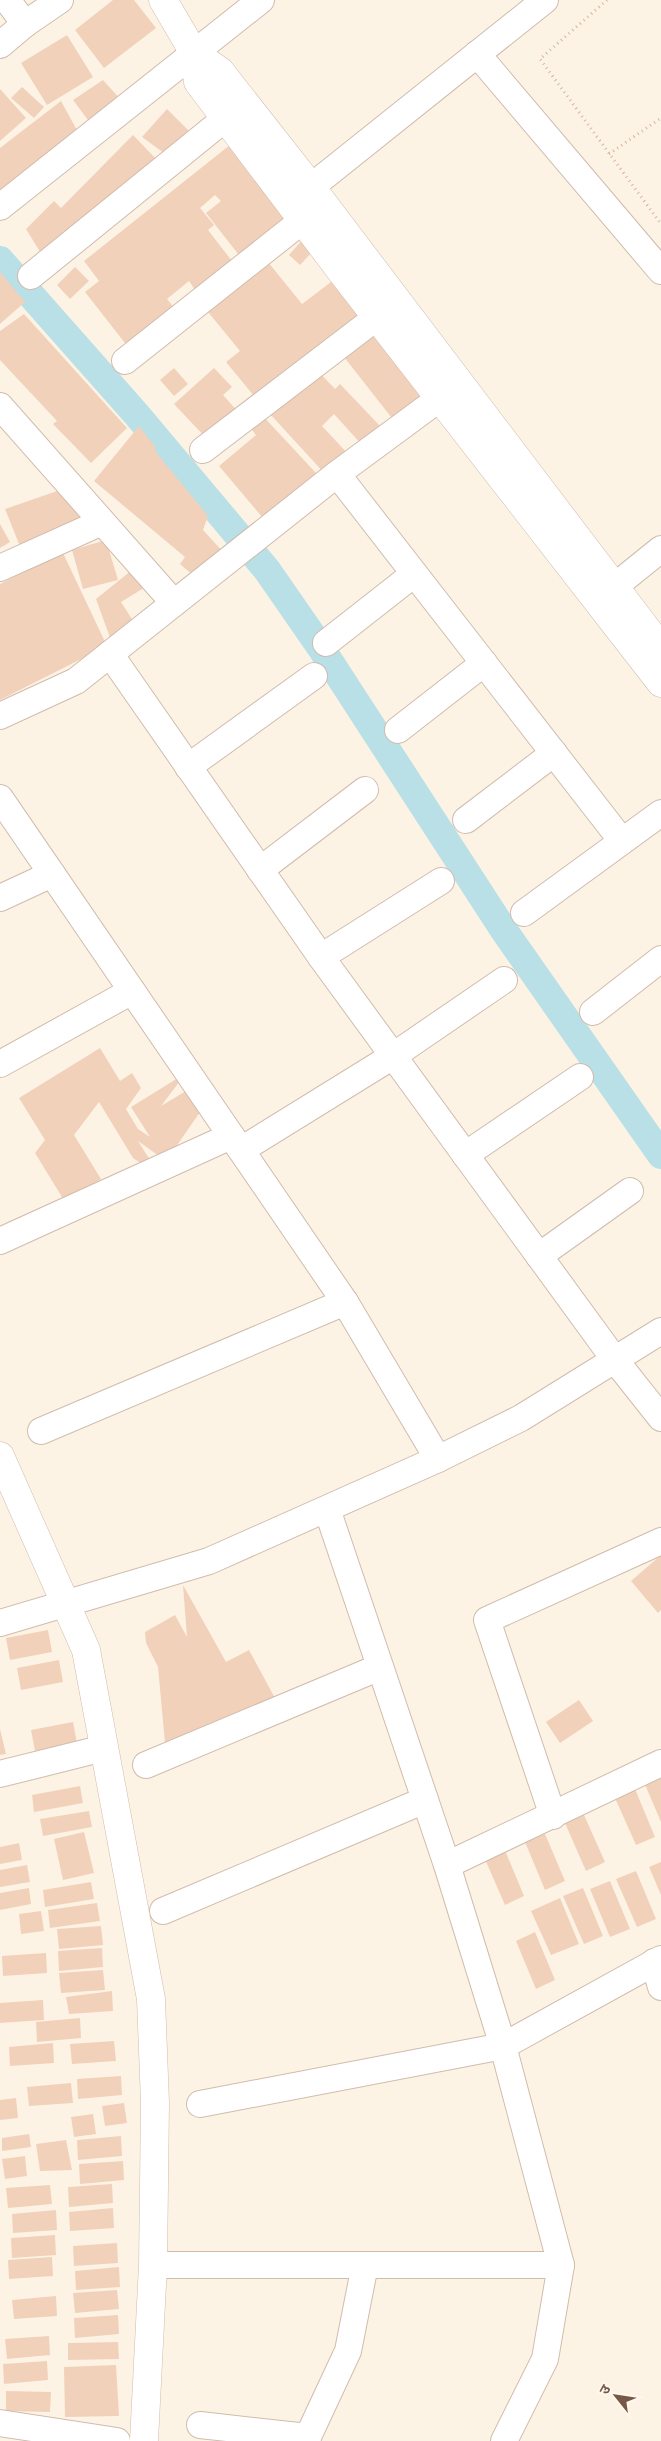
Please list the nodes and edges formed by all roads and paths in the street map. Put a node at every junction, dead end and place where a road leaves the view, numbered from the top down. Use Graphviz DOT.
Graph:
graph roads {
  1 [pos="7,0"];
  2 [pos="60,0"];
  3 [pos="163,0"];
  4 [pos="261,0"];
  5 [pos="545,0"];
  6 [pos="607,0"];
  7 [pos="25,24"];
  8 [pos="0,45"];
  9 [pos="194,53"];
  10 [pos="477,54"];
  11 [pos="227,118"];
  12 [pos="661,118"];
  13 [pos="609,154"];
  14 [pos="311,187"];
  15 [pos="0,208"];
  16 [pos="303,220"];
  17 [pos="661,224"];
  18 [pos="661,271"];
  19 [pos="31,276"];
  20 [pos="377,317"];
  21 [pos="125,361"];
  22 [pos="440,398"];
  23 [pos="3,415"];
  24 [pos="203,450"];
  25 [pos="337,474"];
  26 [pos="102,522"];
  27 [pos="661,549"];
  28 [pos="0,568"];
  29 [pos="414,574"];
  30 [pos="614,588"];
  31 [pos="174,603"];
  32 [pos="326,643"];
  33 [pos="661,648"];
  34 [pos="110,654"];
  35 [pos="484,663"];
  36 [pos="314,676"];
  37 [pos="661,683"];
  38 [pos="0,716"];
  39 [pos="398,730"];
  40 [pos="554,753"];
  41 [pos="188,767"];
  42 [pos="365,790"];
  43 [pos="0,798"];
  44 [pos="661,813"];
  45 [pos="466,820"];
  46 [pos="622,841"];
  47 [pos="260,870"];
  48 [pos="52,874"];
  49 [pos="441,880"];
  50 [pos="0,898"];
  51 [pos="524,913"];
  52 [pos="321,957"];
  53 [pos="661,959"];
  54 [pos="504,980"];
  55 [pos="132,990"];
  56 [pos="593,1012"];
  57 [pos="393,1056"];
  58 [pos="0,1064"];
  59 [pos="580,1077"];
  60 [pos="236,1143"];
  61 [pos="465,1154"];
  62 [pos="630,1191"];
  63 [pos="0,1242"];
  64 [pos="539,1256"];
  65 [pos="345,1302"];
  66 [pos="661,1331"];
  67 [pos="615,1360"];
  68 [pos="661,1418"];
  69 [pos="41,1431"];
  70 [pos="0,1456"];
  71 [pos="438,1459"];
  72 [pos="326,1509"];
  73 [pos="661,1541"];
  74 [pos="73,1602"];
  75 [pos="0,1623"];
  76 [pos="380,1666"];
  77 [pos="104,1748"];
  78 [pos="661,1763"];
  79 [pos="146,1765"];
  80 [pos="0,1774"];
  81 [pos="425,1800"];
  82 [pos="553,1816"];
  83 [pos="447,1865"];
  84 [pos="163,1911"];
  85 [pos="658,1961"];
  86 [pos="661,1987"];
  87 [pos="503,2046"];
  88 [pos="200,2104"];
  89 [pos="174,2265"];
  90 [pos="365,2265"];
  91 [pos="561,2265"];
  92 [pos="0,2423"];
  93 [pos="200,2425"];
  94 [pos="307,2439"];
  95 [pos="117,2441"];
  96 [pos="144,2441"];
  97 [pos="504,2441"];
  1 -- 7 [label="street"];
  2 -- 7 [label="street"];
  3 -- 9 [label="street"];
  4 -- 9 [label="street"];
  5 -- 10 [label="street"];
  6 -- 13 [label="path"];
  7 -- 8 [label="street"];
  9 -- 11 [label="street"];
  9 -- 14 [label="street"];
  9 -- 15 [label="street"];
  10 -- 14 [label="street"];
  10 -- 18 [label="street"];
  11 -- 16 [label="street"];
  11 -- 19 [label="street"];
  12 -- 13 [label="path"];
  13 -- 17 [label="path"];
  14 -- 30 [label="street"];
  16 -- 20 [label="street"];
  16 -- 21 [label="street"];
  20 -- 22 [label="street"];
  20 -- 24 [label="street"];
  22 -- 25 [label="street"];
  22 -- 37 [label="street"];
  23 -- 26 [label="street"];
  25 -- 29 [label="street"];
  25 -- 31 [label="street"];
  26 -- 28 [label="street"];
  26 -- 31 [label="street"];
  27 -- 30 [label="street"];
  29 -- 32 [label="street"];
  29 -- 35 [label="street"];
  30 -- 33 [label="street"];
  31 -- 34 [label="street"];
  34 -- 38 [label="street"];
  34 -- 41 [label="street"];
  35 -- 39 [label="street"];
  35 -- 40 [label="street"];
  36 -- 41 [label="street"];
  40 -- 45 [label="street"];
  40 -- 46 [label="street"];
  41 -- 47 [label="street"];
  42 -- 47 [label="street"];
  43 -- 48 [label="street"];
  44 -- 46 [label="street"];
  46 -- 51 [label="street"];
  47 -- 52 [label="street"];
  48 -- 50 [label="street"];
  48 -- 55 [label="street"];
  49 -- 52 [label="street"];
  52 -- 57 [label="street"];
  53 -- 56 [label="street"];
  54 -- 57 [label="street"];
  55 -- 58 [label="street"];
  55 -- 60 [label="street"];
  57 -- 60 [label="street"];
  57 -- 61 [label="street"];
  59 -- 61 [label="street"];
  60 -- 63 [label="street"];
  60 -- 65 [label="street"];
  61 -- 64 [label="street"];
  62 -- 64 [label="street"];
  64 -- 67 [label="street"];
  65 -- 69 [label="street"];
  65 -- 71 [label="street"];
  66 -- 67 [label="street"];
  67 -- 68 [label="street"];
  67 -- 71 [label="street"];
  70 -- 74 [label="street"];
  71 -- 72 [label="street"];
  72 -- 74 [label="street"];
  72 -- 76 [label="street"];
  73 -- 82 [label="street"];
  74 -- 75 [label="street"];
  74 -- 77 [label="street"];
  76 -- 79 [label="street"];
  76 -- 81 [label="street"];
  77 -- 80 [label="street"];
  77 -- 89 [label="street"];
  78 -- 82 [label="street"];
  81 -- 83 [label="street"];
  81 -- 84 [label="street"];
  82 -- 83 [label="street"];
  83 -- 87 [label="street"];
  85 -- 86 [label="street"];
  85 -- 87 [label="street"];
  87 -- 88 [label="street"];
  87 -- 91 [label="street"];
  89 -- 90 [label="street"];
  89 -- 96 [label="street"];
  90 -- 91 [label="street"];
  90 -- 94 [label="street"];
  91 -- 97 [label="street"];
  92 -- 95 [label="street"];
  93 -- 94 [label="street"];
}
